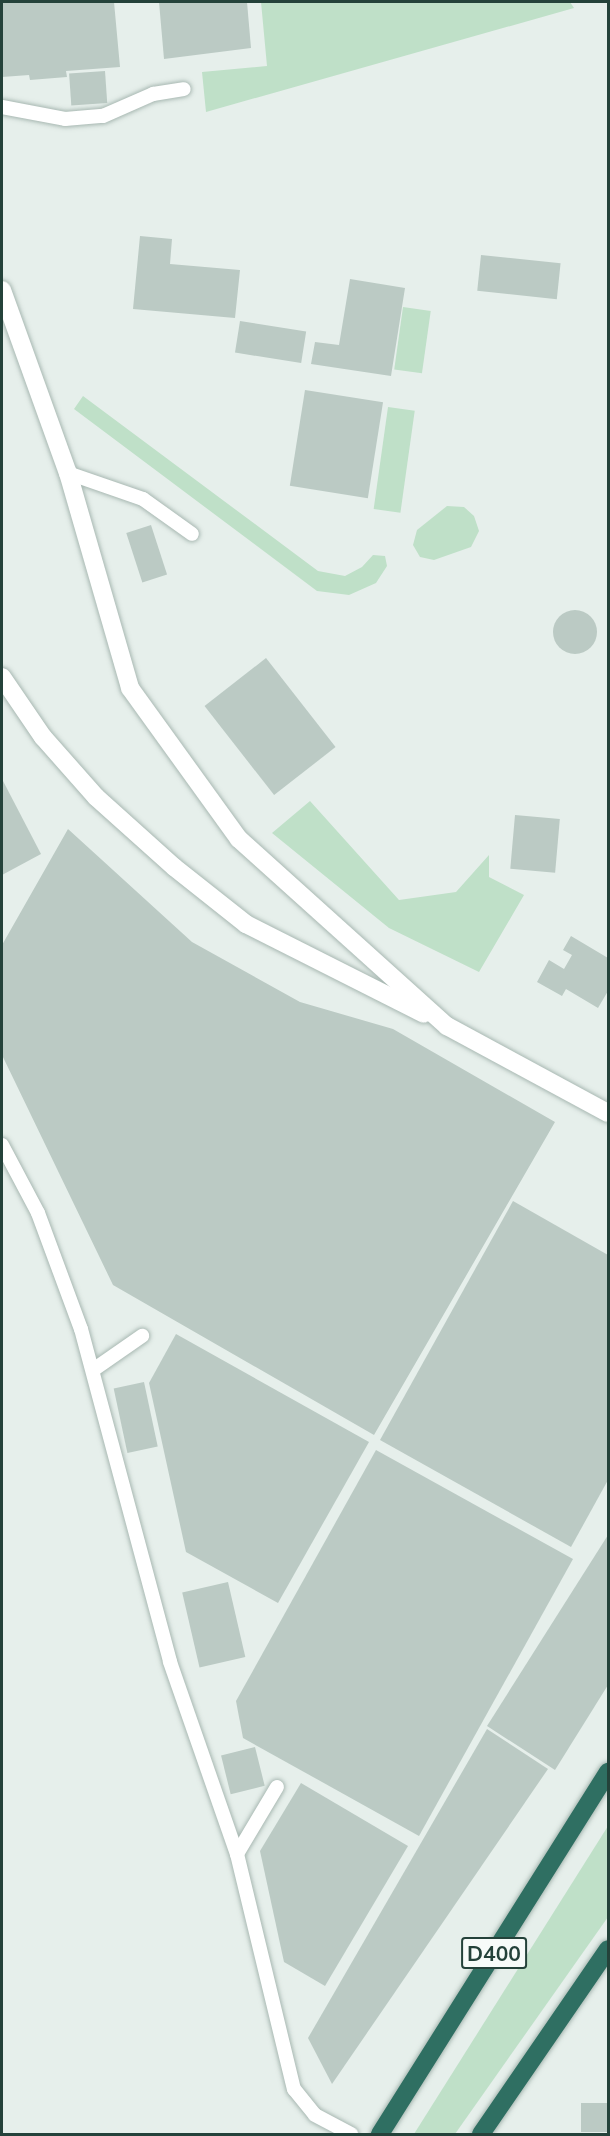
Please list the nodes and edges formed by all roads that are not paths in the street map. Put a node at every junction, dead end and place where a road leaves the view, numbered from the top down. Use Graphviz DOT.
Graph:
graph roads {
  1 [pos="184,89"];
  2 [pos="2,106"];
  3 [pos="2,290"];
  4 [pos="68,473"];
  5 [pos="192,534"];
  6 [pos="2,677"];
  7 [pos="447,1026"];
  8 [pos="609,1113"];
  9 [pos="2,1145"];
  10 [pos="142,1336"];
  11 [pos="93,1370"];
  12 [pos="609,1772"];
  13 [pos="277,1787"];
  14 [pos="237,1854"];
  15 [pos="609,1949"];
  16 [pos="351,2134"];
  17 [pos="380,2134"];
  18 [pos="481,2134"];
  1 -- 2 [label="lane"];
  3 -- 4 [label="street"];
  4 -- 5 [label="lane"];
  4 -- 7 [label="street"];
  6 -- 7 [label="street"];
  7 -- 8 [label="street"];
  9 -- 11 [label="lane"];
  10 -- 11 [label="lane"];
  11 -- 14 [label="lane"];
  12 -- 17 [label="highway, D400"];
  13 -- 14 [label="lane"];
  14 -- 16 [label="lane"];
  15 -- 18 [label="highway"];
}
